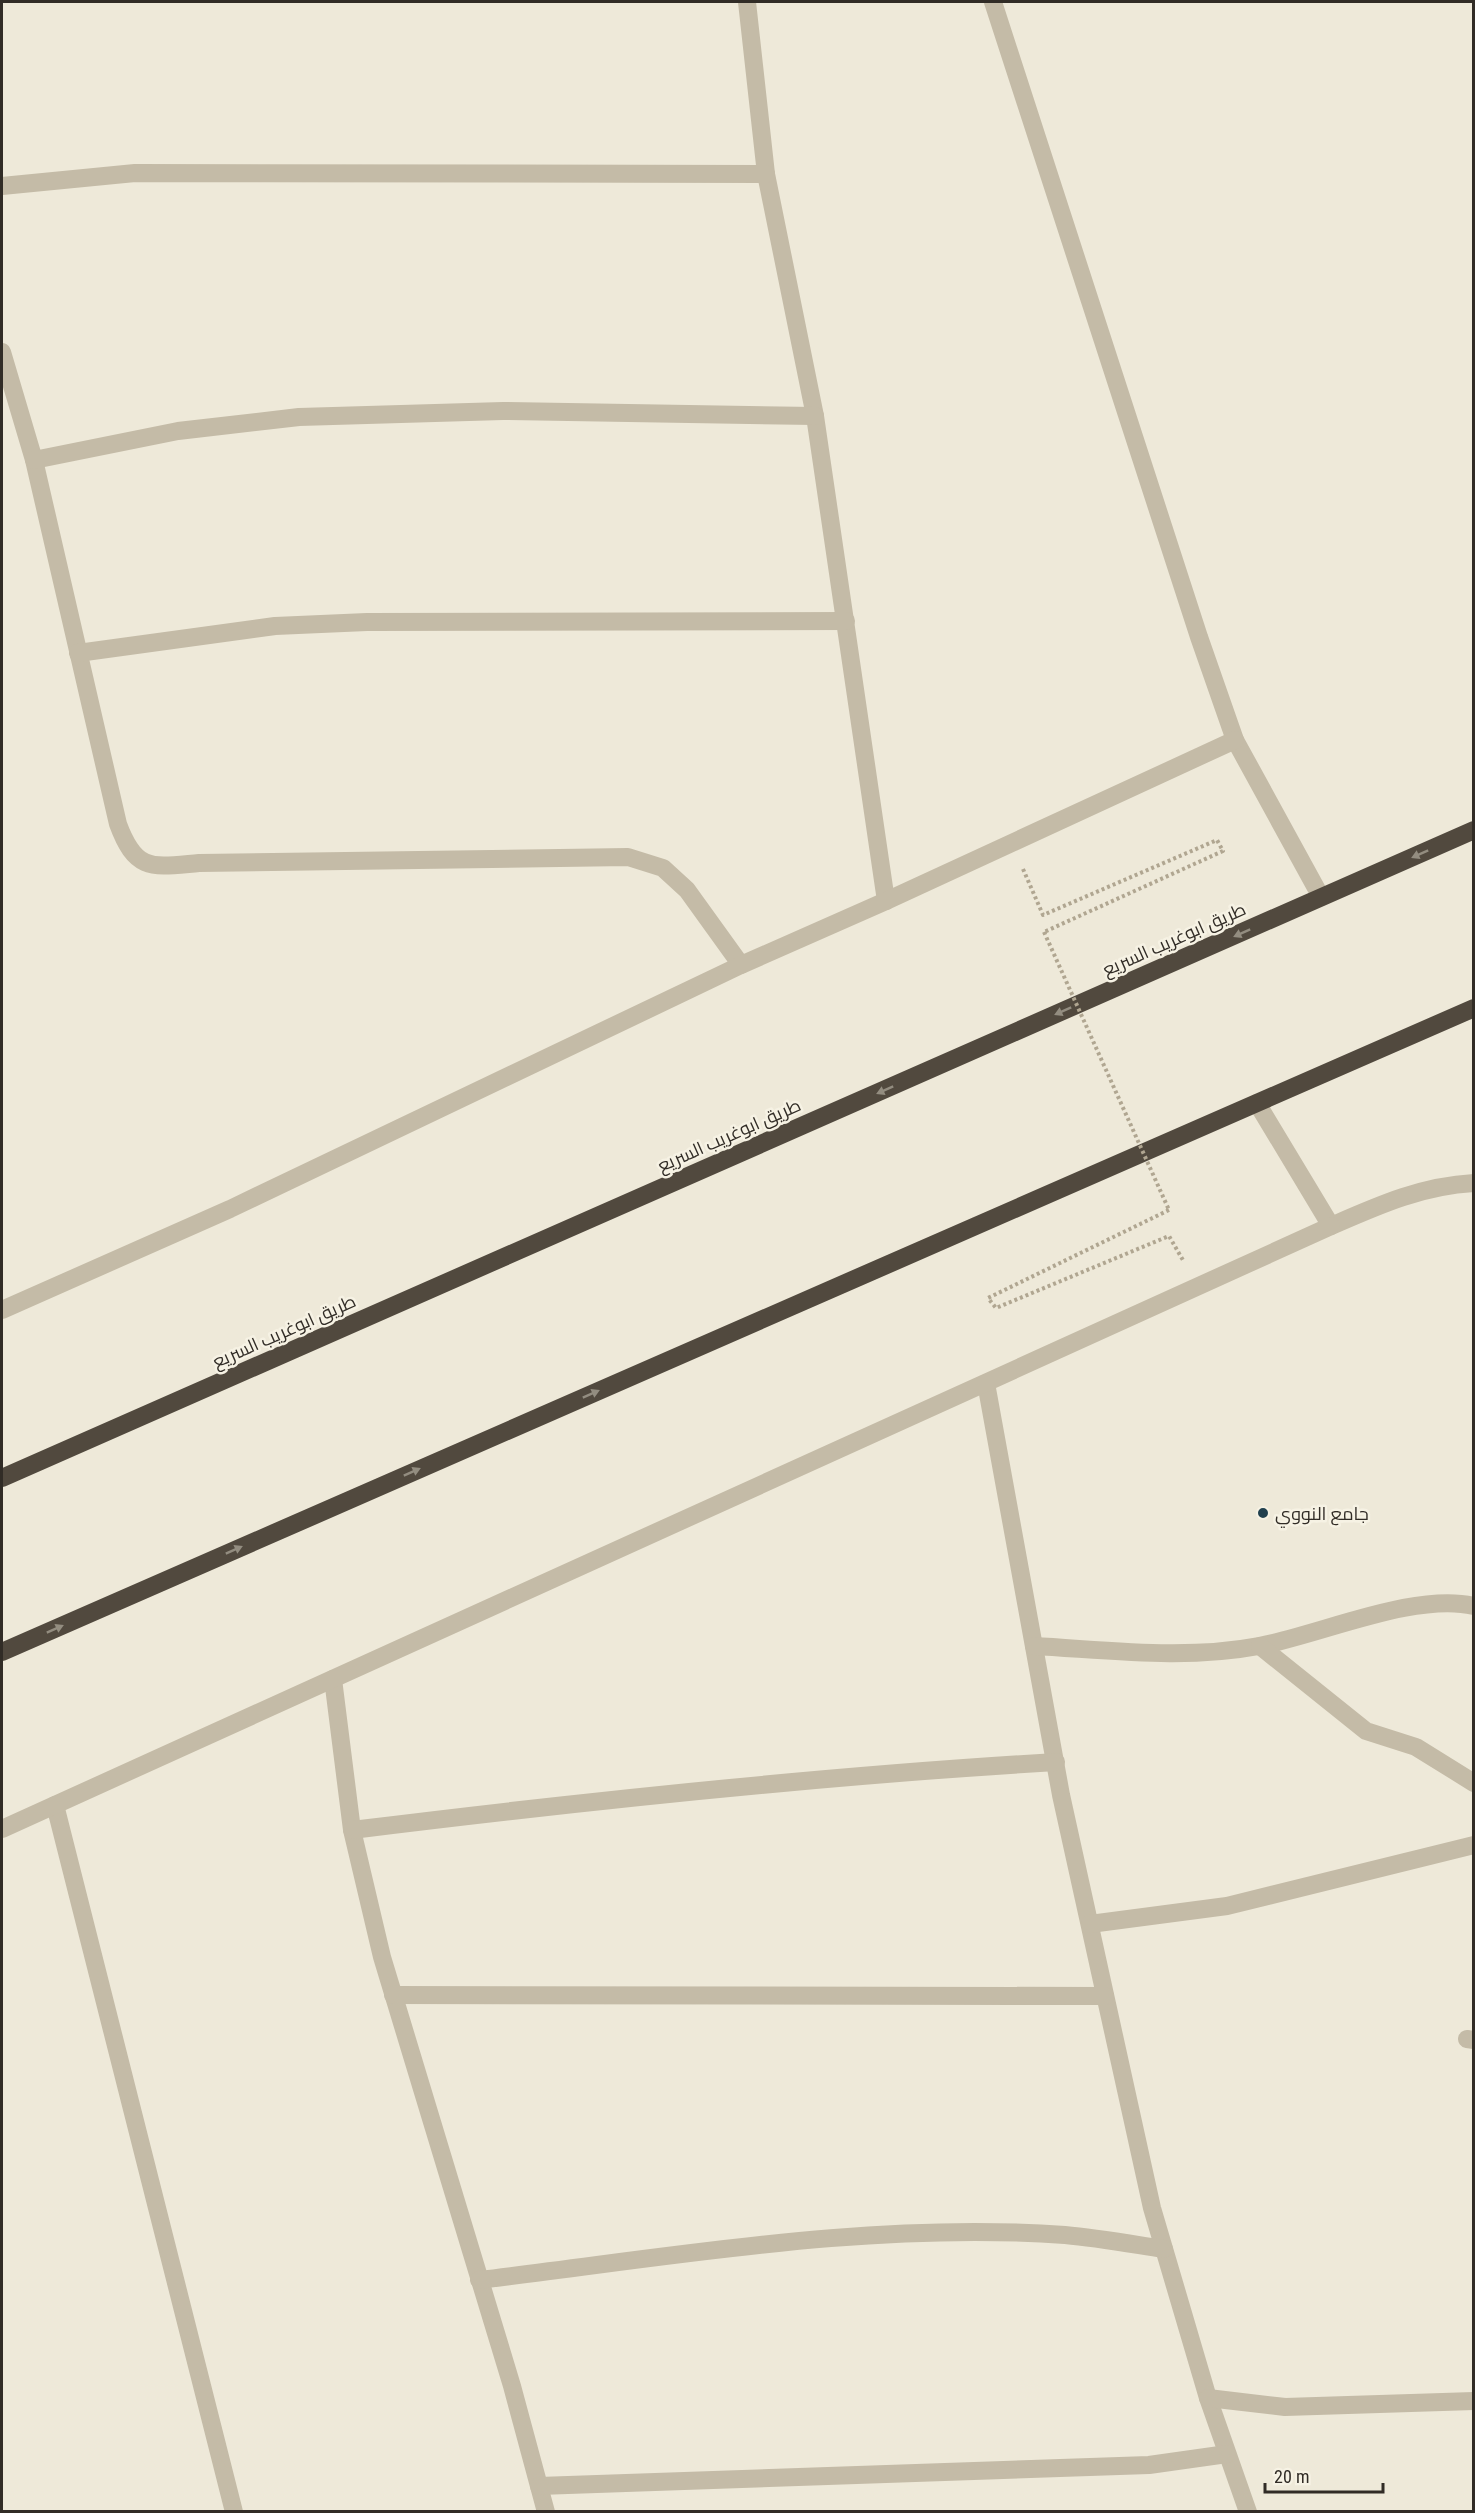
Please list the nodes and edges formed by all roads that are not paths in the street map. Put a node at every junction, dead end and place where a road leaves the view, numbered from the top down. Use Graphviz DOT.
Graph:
graph roads {
  1 [pos="747,2"];
  2 [pos="993,2"];
  3 [pos="766,174"];
  4 [pos="2,186"];
  5 [pos="2,352"];
  6 [pos="815,416"];
  7 [pos="34,460"];
  8 [pos="846,621"];
  9 [pos="78,652"];
  10 [pos="1235,740"];
  11 [pos="1473,830"];
  12 [pos="1321,897"];
  13 [pos="886,901"];
  14 [pos="741,965"];
  15 [pos="1473,1008"];
  16 [pos="1257,1102"];
  17 [pos="1473,1184"];
  18 [pos="1331,1226"];
  19 [pos="2,1310"];
  20 [pos="986,1383"];
  21 [pos="2,1478"];
  22 [pos="1473,1606"];
  23 [pos="1035,1646"];
  24 [pos="1260,1646"];
  25 [pos="2,1652"];
  26 [pos="333,1679"];
  27 [pos="1056,1762"];
  28 [pos="1473,1783"];
  29 [pos="55,1805"];
  30 [pos="2,1829"];
  31 [pos="352,1830"];
  32 [pos="1473,1845"];
  33 [pos="1090,1924"];
  34 [pos="393,1995"];
  35 [pos="1105,1996"];
  36 [pos="1164,2249"];
  37 [pos="479,2280"];
  38 [pos="1208,2398"];
  39 [pos="1473,2401"];
  40 [pos="1227,2454"];
  41 [pos="539,2486"];
  42 [pos="234,2511"];
  43 [pos="546,2511"];
  44 [pos="1248,2511"];
  1 -- 3 [label="street"];
  2 -- 10 [label="street"];
  3 -- 4 [label="street"];
  3 -- 6 [label="street"];
  5 -- 7 [label="street"];
  6 -- 7 [label="street"];
  6 -- 8 [label="street"];
  7 -- 9 [label="street"];
  8 -- 9 [label="street"];
  8 -- 13 [label="street"];
  9 -- 14 [label="street"];
  10 -- 12 [label="street"];
  10 -- 13 [label="street"];
  11 -- 12 [label="highway, طريق ابوغريب السريع, one-way"];
  12 -- 21 [label="highway, طريق ابوغريب السريع, one-way"];
  13 -- 14 [label="street"];
  14 -- 19 [label="street"];
  15 -- 16 [label="highway"];
  16 -- 18 [label="street"];
  25 -- 16 [label="highway, one-way"];
  17 -- 18 [label="street"];
  18 -- 20 [label="street"];
  20 -- 23 [label="street"];
  20 -- 26 [label="street"];
  22 -- 24 [label="street"];
  23 -- 24 [label="street"];
  23 -- 27 [label="street"];
  24 -- 28 [label="street"];
  26 -- 29 [label="street"];
  26 -- 31 [label="street"];
  27 -- 31 [label="street"];
  27 -- 33 [label="street"];
  29 -- 30 [label="street"];
  29 -- 42 [label="street"];
  31 -- 34 [label="street"];
  32 -- 33 [label="street"];
  33 -- 35 [label="street"];
  34 -- 35 [label="street"];
  34 -- 37 [label="street"];
  35 -- 36 [label="street"];
  36 -- 37 [label="street"];
  36 -- 38 [label="street"];
  37 -- 41 [label="street"];
  38 -- 39 [label="street"];
  38 -- 40 [label="street"];
  40 -- 41 [label="street"];
  40 -- 44 [label="street"];
  41 -- 43 [label="street"];
}
